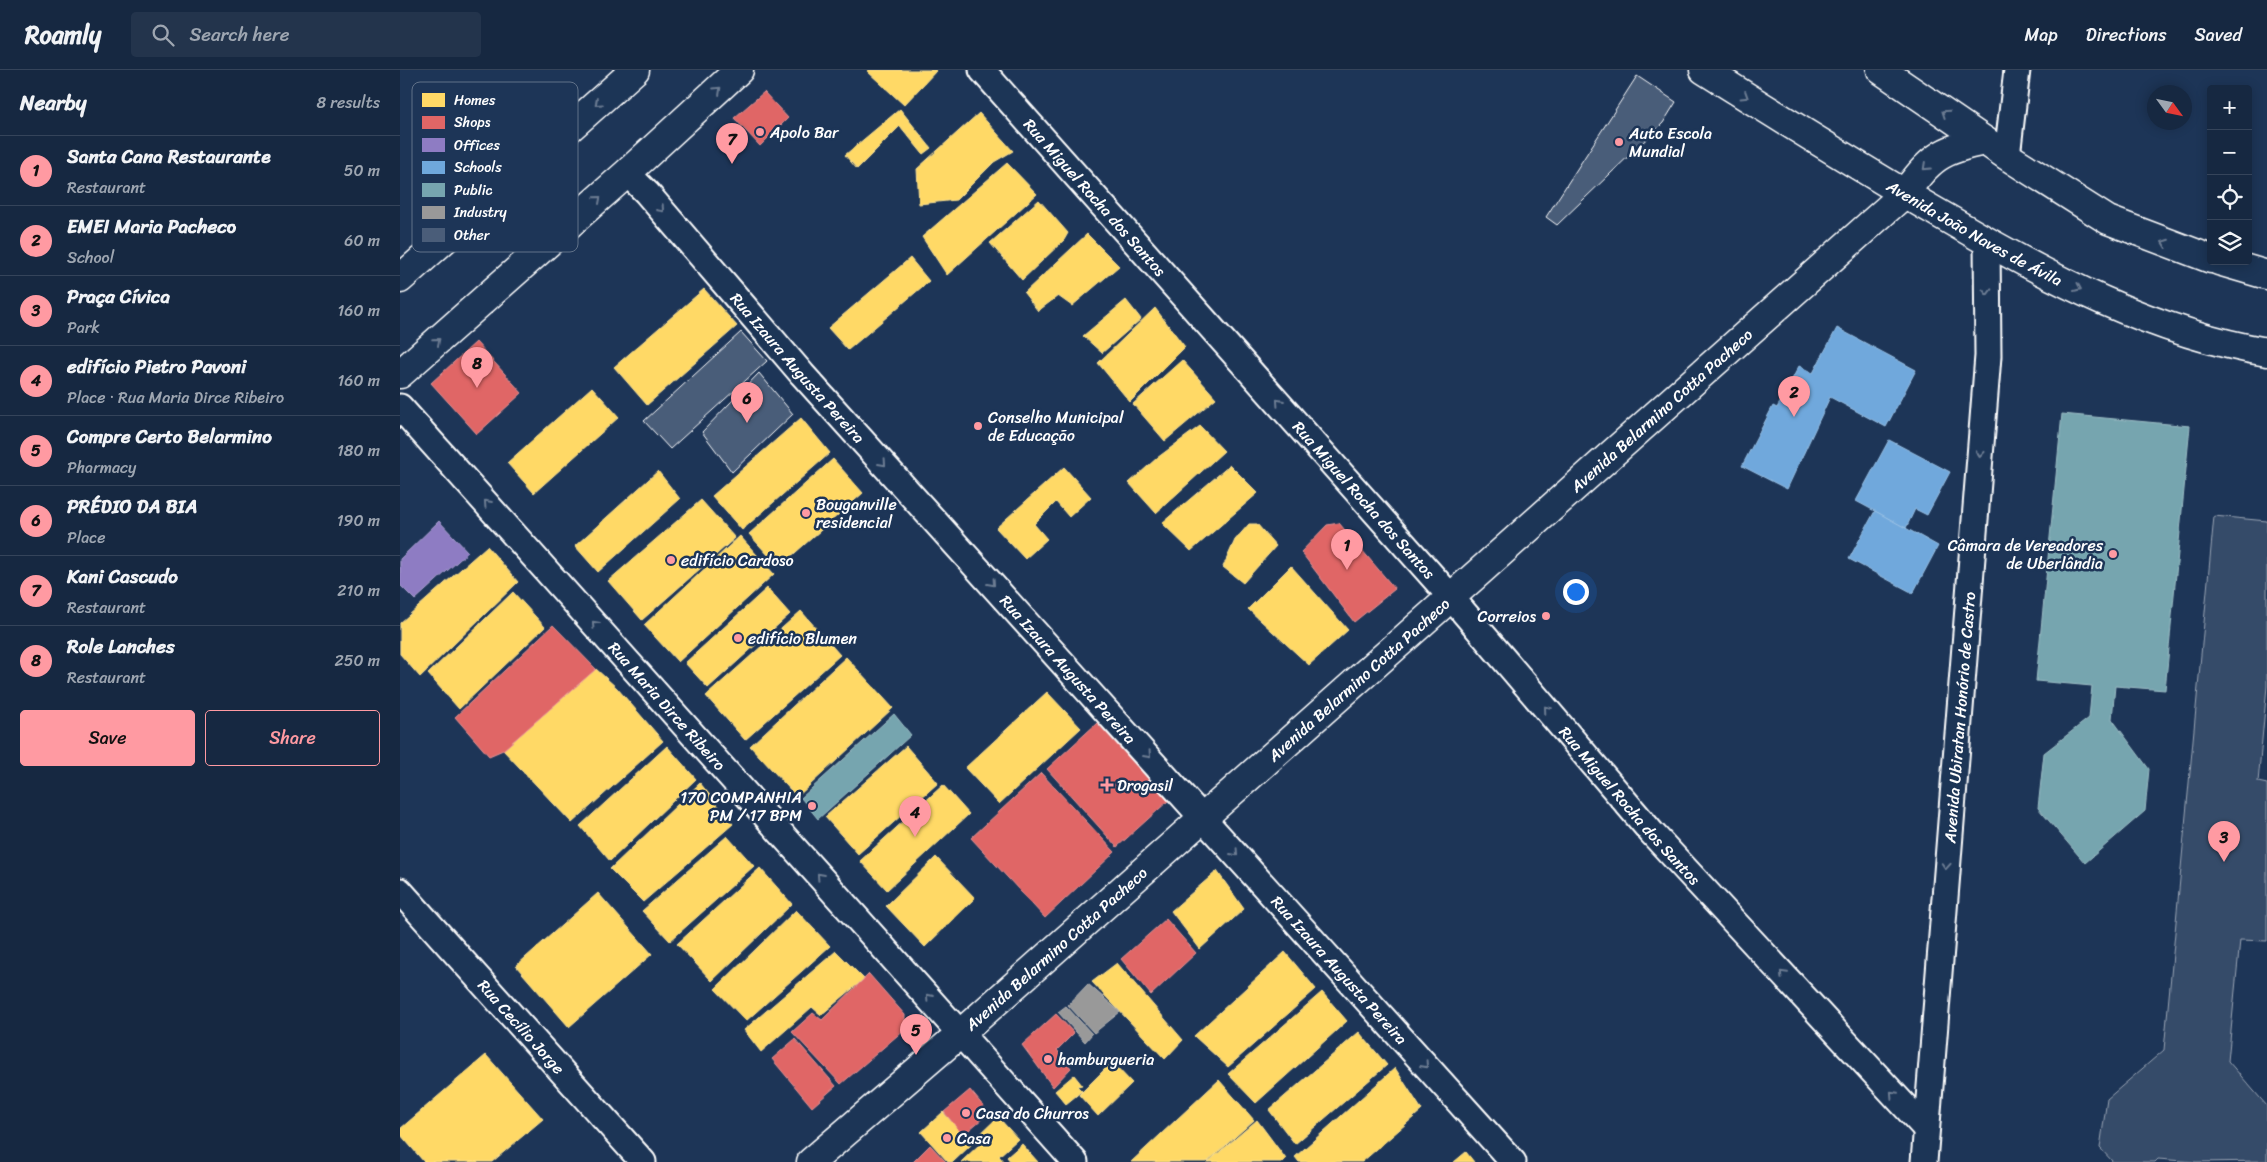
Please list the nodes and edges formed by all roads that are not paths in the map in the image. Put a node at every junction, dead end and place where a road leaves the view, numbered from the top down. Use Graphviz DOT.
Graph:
graph roads {
  1 [pos="635,70"];
  2 [pos="739,70"];
  3 [pos="982,70"];
  4 [pos="1704,70"];
  5 [pos="1881,70"];
  6 [pos="2017,70"];
  7 [pos="578,121"];
  8 [pos="1985,141"];
  9 [pos="2007,156"];
  10 [pos="627,173"];
  11 [pos="1904,195"];
  12 [pos="578,216"];
  13 [pos="1987,243"];
  14 [pos="430,252"];
  15 [pos="538,252"];
  16 [pos="2207,257"];
  17 [pos="2233,265"];
  18 [pos="2267,275"];
  19 [pos="400,279"];
  20 [pos="2260,354"];
  21 [pos="400,374"];
  22 [pos="400,407"];
  23 [pos="1450,596"];
  24 [pos="1203,816"];
  25 [pos="400,891"];
  26 [pos="961,1033"];
  27 [pos="1926,1129"];
  28 [pos="643,1162"];
  29 [pos="811,1162"];
  30 [pos="1075,1162"];
  31 [pos="1513,1162"];
  32 [pos="1924,1162"];
  1 -- 7 [label="main road, one-way"];
  10 -- 2 [label="main road, one-way"];
  23 -- 3 [label="street, Rua Miguel Rocha dos Santos, one-way"];
  4 -- 11 [label="main road, Avenida João Naves de Ávila, one-way"];
  8 -- 5 [label="main road, one-way"];
  6 -- 9 [label="street"];
  8 -- 9 [label="main road"];
  8 -- 11 [label="main road, Avenida Belarmino Cotta Pacheco, one-way"];
  16 -- 9 [label="main road, one-way"];
  12 -- 10 [label="main road, one-way"];
  10 -- 24 [label="street, Rua Izaura Augusta Pereira, one-way"];
  11 -- 13 [label="main road, Avenida João Naves de Ávila"];
  11 -- 23 [label="main road, Avenida Belarmino Cotta Pacheco"];
  13 -- 20 [label="main road, Avenida João Naves de Ávila, one-way"];
  13 -- 27 [label="street, Avenida Ubiratan Honório de Castro, one-way"];
  14 -- 19 [label="main road, one-way"];
  21 -- 15 [label="main road, one-way"];
  17 -- 18 [label="main road"];
  26 -- 22 [label="street, Rua Maria Dirce Ribeiro, one-way"];
  23 -- 24 [label="main road, Avenida Belarmino Cotta Pacheco"];
  27 -- 23 [label="street, Rua Miguel Rocha dos Santos, one-way"];
  24 -- 26 [label="main road, Avenida Belarmino Cotta Pacheco"];
  24 -- 31 [label="street, Rua Izaura Augusta Pereira, one-way"];
  25 -- 28 [label="street, Rua Cecílio Jorge"];
  26 -- 29 [label="main road, Avenida Belarmino Cotta Pacheco"];
  26 -- 30 [label="street, Rua Maria Dirce Ribeiro"];
  27 -- 32 [label="street, Avenida Ubiratan Honório de Castro"];
}
